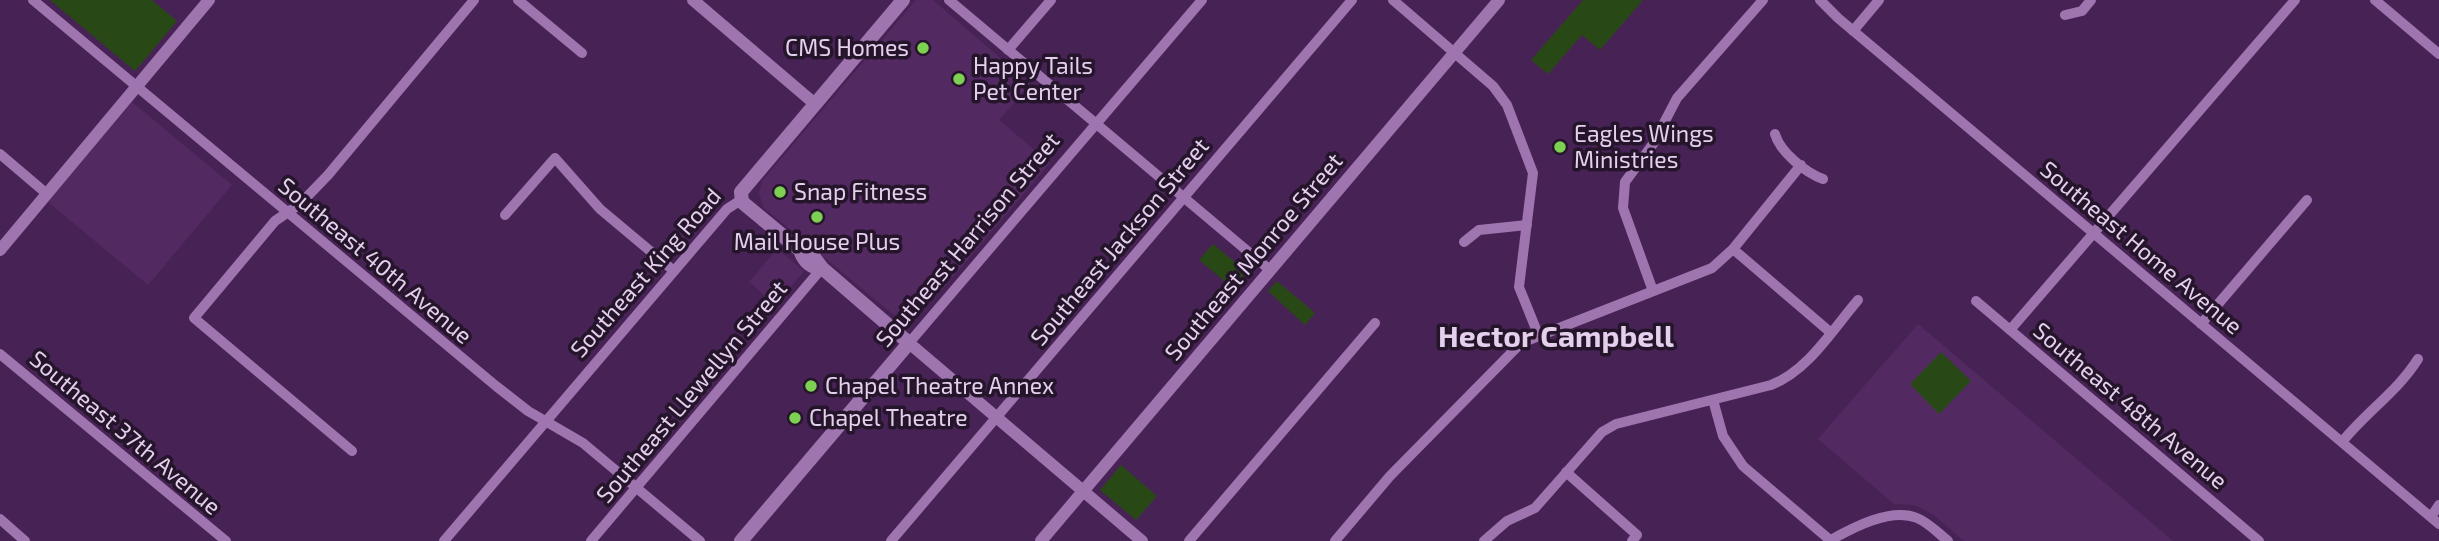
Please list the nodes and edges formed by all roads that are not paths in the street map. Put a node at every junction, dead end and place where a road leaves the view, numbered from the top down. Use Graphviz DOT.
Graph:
graph roads {
  1 [pos="33,0"];
  2 [pos="209,0"];
  3 [pos="474,0"];
  4 [pos="518,0"];
  5 [pos="693,0"];
  6 [pos="903,0"];
  7 [pos="949,0"];
  8 [pos="1051,0"];
  9 [pos="1202,0"];
  10 [pos="1352,0"];
  11 [pos="1393,0"];
  12 [pos="1499,0"];
  13 [pos="1763,0"];
  14 [pos="1820,0"];
  15 [pos="1879,0"];
  16 [pos="2091,0"];
  17 [pos="2295,0"];
  18 [pos="2375,0"];
  19 [pos="2065,15"];
  20 [pos="1853,31"];
  21 [pos="1007,50"];
  22 [pos="582,53"];
  23 [pos="1453,53"];
  24 [pos="2439,54"];
  25 [pos="136,87"];
  26 [pos="815,104"];
  27 [pos="1097,124"];
  28 [pos="1775,134"];
  29 [pos="0,154"];
  30 [pos="1801,165"];
  31 [pos="1823,179"];
  32 [pos="47,194"];
  33 [pos="1182,198"];
  34 [pos="741,200"];
  35 [pos="2307,200"];
  36 [pos="286,213"];
  37 [pos="505,215"];
  38 [pos="1527,225"];
  39 [pos="2094,233"];
  40 [pos="1464,242"];
  41 [pos="1733,249"];
  42 [pos="0,250"];
  43 [pos="822,268"];
  44 [pos="1270,270"];
  45 [pos="674,271"];
  46 [pos="1653,291"];
  47 [pos="1858,300"];
  48 [pos="1976,301"];
  49 [pos="1375,323"];
  50 [pos="2201,324"];
  51 [pos="2010,330"];
  52 [pos="1830,332"];
  53 [pos="1538,334"];
  54 [pos="909,343"];
  55 [pos="0,354"];
  56 [pos="2417,359"];
  57 [pos="1713,400"];
  58 [pos="996,418"];
  59 [pos="548,421"];
  60 [pos="2342,442"];
  61 [pos="352,451"];
  62 [pos="1566,472"];
  63 [pos="636,487"];
  64 [pos="1084,490"];
  65 [pos="2439,505"];
  66 [pos="0,519"];
  67 [pos="2435,521"];
  68 [pos="1635,538"];
  69 [pos="26,541"];
  70 [pos="226,541"];
  71 [pos="444,541"];
  72 [pos="591,541"];
  73 [pos="700,541"];
  74 [pos="741,541"];
  75 [pos="891,541"];
  76 [pos="1041,541"];
  77 [pos="1142,541"];
  78 [pos="1188,541"];
  79 [pos="1335,541"];
  80 [pos="1484,541"];
  81 [pos="1830,541"];
  82 [pos="1948,541"];
  83 [pos="2259,541"];
  1 -- 25 [label="street, Southeast 40th Avenue"];
  2 -- 25 [label="street"];
  3 -- 36 [label="street"];
  4 -- 22 [label="street"];
  5 -- 26 [label="street"];
  6 -- 26 [label="main road, Southeast King Road"];
  7 -- 21 [label="street"];
  8 -- 21 [label="street"];
  9 -- 27 [label="street, Southeast Harrison Street"];
  10 -- 33 [label="street, Southeast Jackson Street"];
  11 -- 23 [label="street"];
  12 -- 23 [label="street, Southeast Monroe Street"];
  13 -- 46 [label="street"];
  14 -- 20 [label="street, Southeast Home Avenue"];
  15 -- 20 [label="street"];
  16 -- 19 [label="street"];
  17 -- 39 [label="street"];
  18 -- 24 [label="street"];
  20 -- 39 [label="street, Southeast Home Avenue"];
  21 -- 27 [label="street"];
  23 -- 38 [label="street"];
  23 -- 44 [label="street, Southeast Monroe Street"];
  25 -- 32 [label="street"];
  25 -- 36 [label="street, Southeast 40th Avenue"];
  26 -- 34 [label="main road, Southeast King Road"];
  27 -- 33 [label="street"];
  27 -- 54 [label="street, Southeast Harrison Street"];
  28 -- 30 [label="street"];
  29 -- 32 [label="street"];
  30 -- 31 [label="street"];
  30 -- 41 [label="street"];
  32 -- 42 [label="street"];
  33 -- 44 [label="street"];
  33 -- 58 [label="street, Southeast Jackson Street"];
  34 -- 43 [label="main road"];
  34 -- 45 [label="street, Southeast King Road"];
  35 -- 50 [label="street"];
  36 -- 59 [label="street, Southeast 40th Avenue"];
  36 -- 61 [label="street"];
  37 -- 45 [label="street"];
  38 -- 40 [label="street"];
  38 -- 53 [label="street"];
  39 -- 50 [label="street, Southeast Home Avenue"];
  39 -- 51 [label="street"];
  41 -- 46 [label="street"];
  41 -- 52 [label="street"];
  43 -- 54 [label="main road"];
  43 -- 63 [label="street, Southeast Llewellyn Street"];
  44 -- 64 [label="street, Southeast Monroe Street"];
  45 -- 59 [label="street, Southeast King Road"];
  46 -- 53 [label="street"];
  47 -- 52 [label="street"];
  48 -- 51 [label="street, Southeast 48th Avenue"];
  49 -- 78 [label="street"];
  50 -- 60 [label="street, Southeast Home Avenue"];
  51 -- 83 [label="street, Southeast 48th Avenue"];
  52 -- 57 [label="street"];
  53 -- 79 [label="street"];
  54 -- 58 [label="street"];
  54 -- 74 [label="main road, Southeast Harrison Street"];
  55 -- 70 [label="street, Southeast 37th Avenue"];
  56 -- 60 [label="street"];
  57 -- 62 [label="street"];
  57 -- 81 [label="street"];
  58 -- 64 [label="street"];
  58 -- 75 [label="street, Southeast Jackson Street"];
  59 -- 63 [label="street, Southeast 40th Avenue"];
  59 -- 71 [label="street, Southeast King Road"];
  60 -- 67 [label="street, Southeast Home Avenue"];
  62 -- 68 [label="street"];
  62 -- 80 [label="street"];
  63 -- 72 [label="street, Southeast Llewellyn Street"];
  63 -- 73 [label="street, Southeast 40th Avenue"];
  64 -- 76 [label="street, Southeast Monroe Street"];
  64 -- 77 [label="street"];
  65 -- 67 [label="street"];
  66 -- 69 [label="street"];
  81 -- 82 [label="street"];
}
